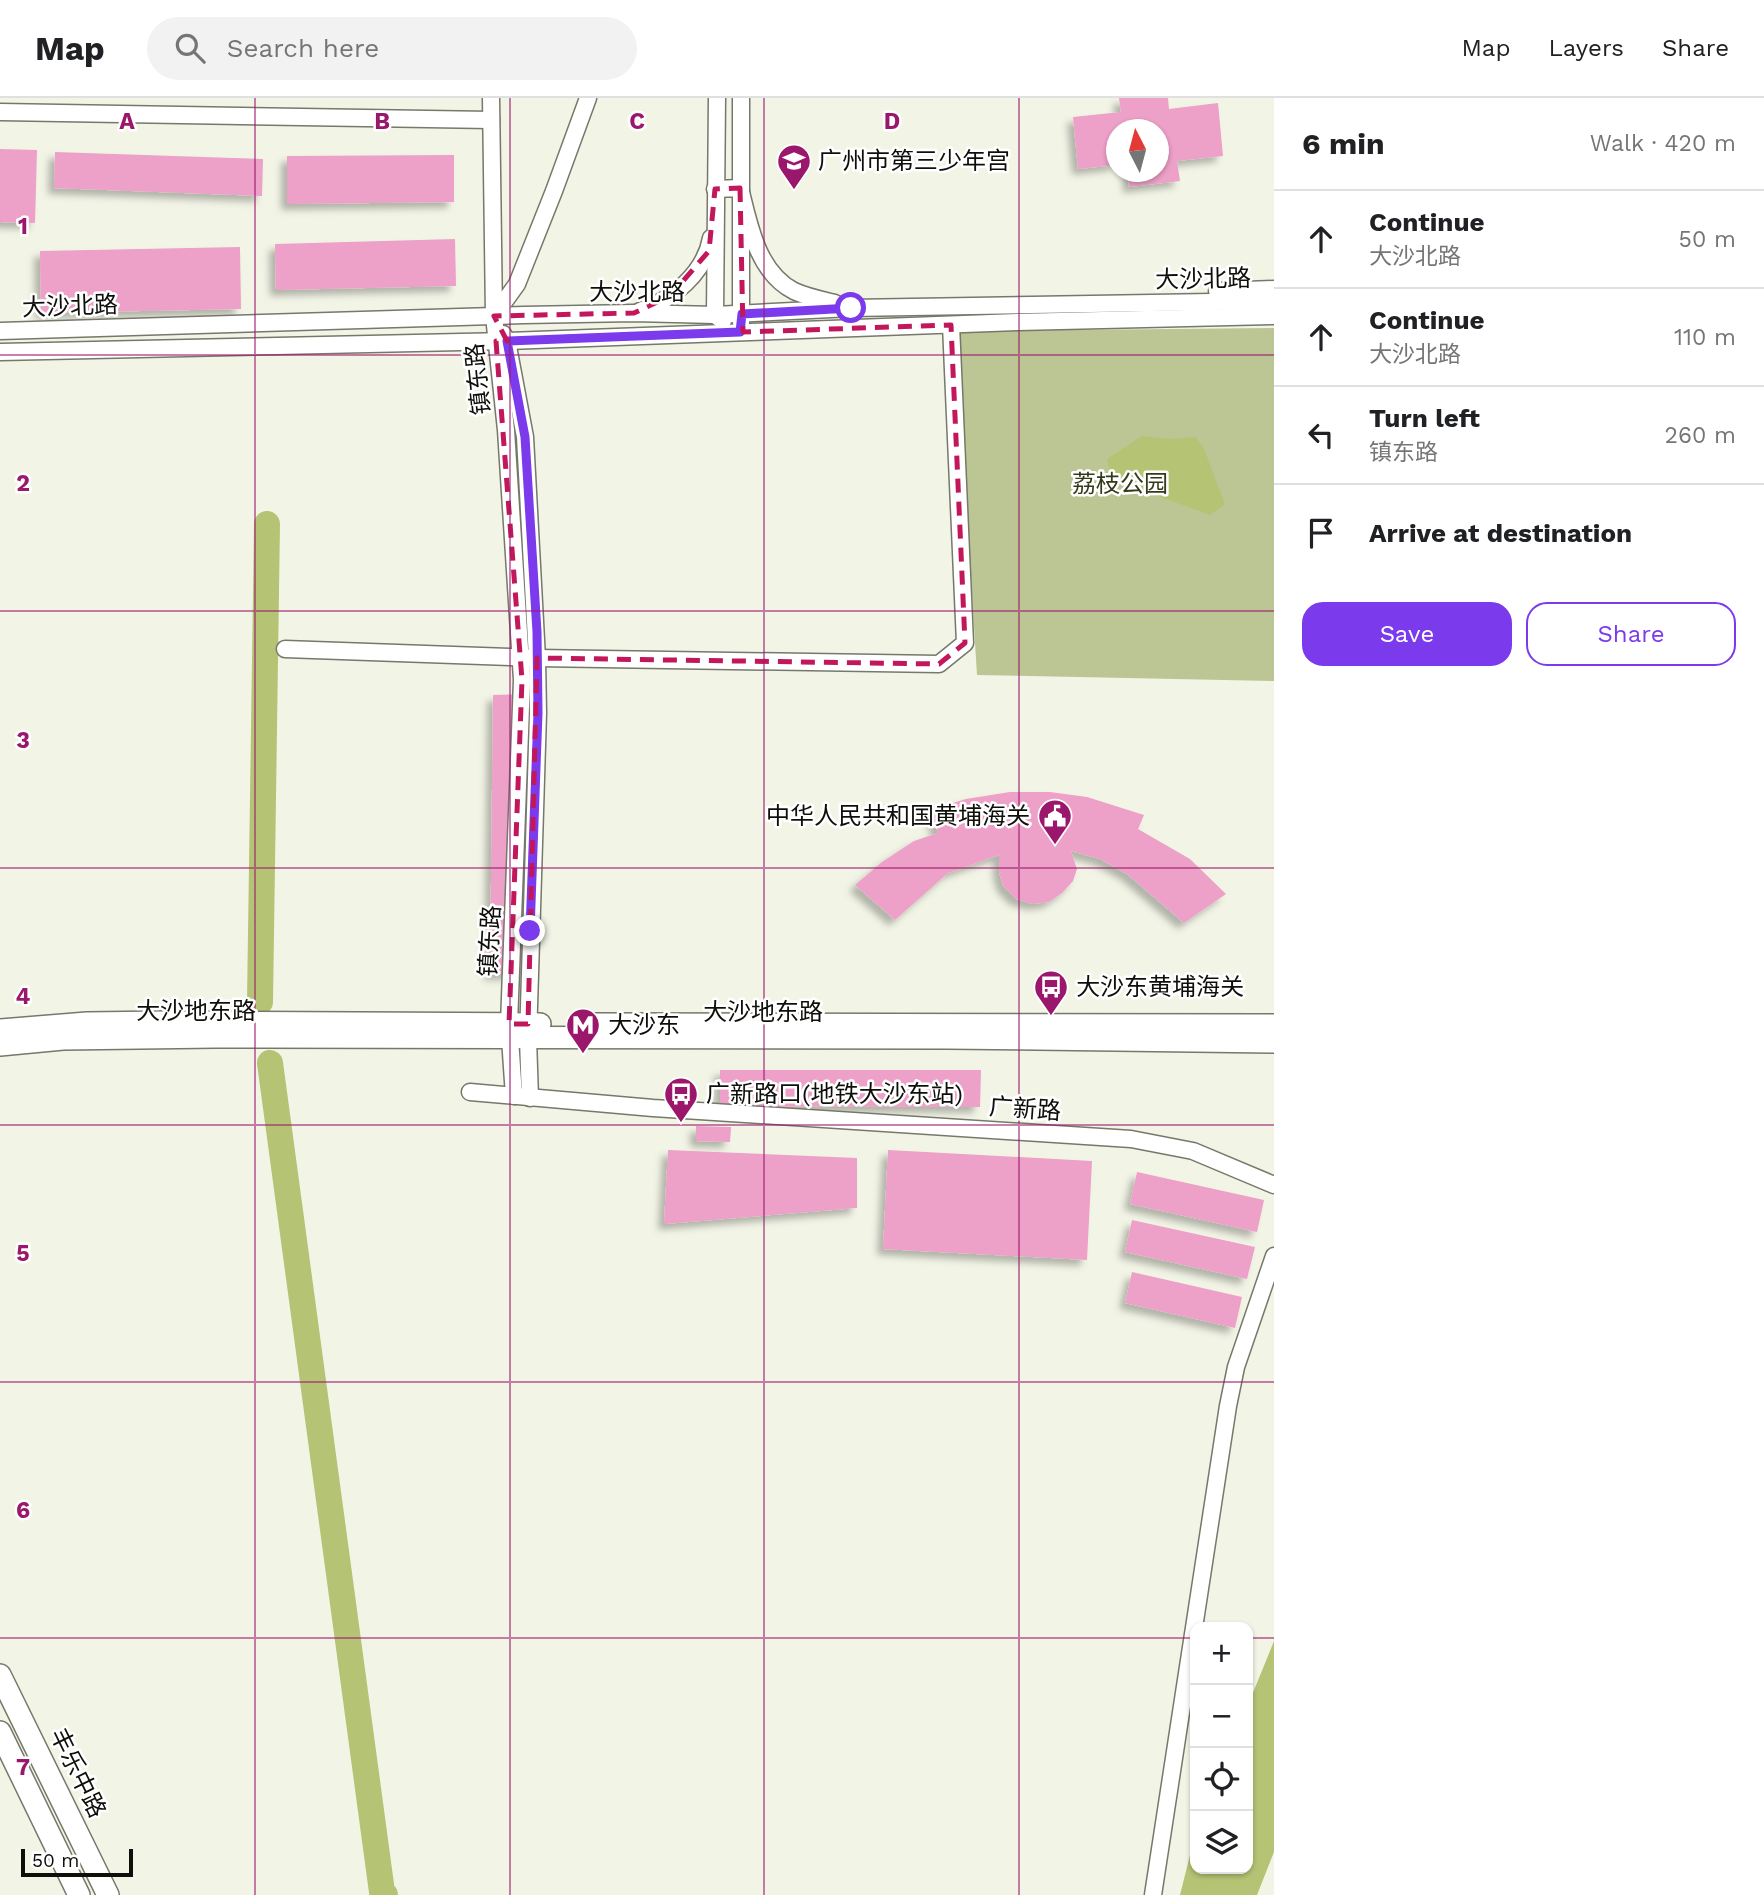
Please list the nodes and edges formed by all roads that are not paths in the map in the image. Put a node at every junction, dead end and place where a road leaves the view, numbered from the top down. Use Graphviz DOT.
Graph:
graph roads {
  1 [pos="491,98"];
  2 [pos="588,98"];
  3 [pos="717,98"];
  4 [pos="741,98"];
  5 [pos="0,111"];
  6 [pos="491,120"];
  7 [pos="740,188"];
  8 [pos="715,189"];
  9 [pos="715,208"];
  10 [pos="1274,289"];
  11 [pos="1274,301"];
  12 [pos="1140,302"];
  13 [pos="851,308"];
  14 [pos="635,313"];
  15 [pos="742,314"];
  16 [pos="715,315"];
  17 [pos="494,316"];
  18 [pos="1274,316"];
  19 [pos="951,324"];
  20 [pos="0,331"];
  21 [pos="740,332"];
  22 [pos="501,341"];
  23 [pos="0,352"];
  24 [pos="285,649"];
  25 [pos="520,657"];
  26 [pos="537,657"];
  27 [pos="1274,1025"];
  28 [pos="0,1030"];
  29 [pos="518,1032"];
  30 [pos="1274,1042"];
  31 [pos="0,1045"];
  32 [pos="470,1092"];
  33 [pos="522,1097"];
  34 [pos="1274,1185"];
  35 [pos="1274,1256"];
  36 [pos="0,1675"];
  37 [pos="0,1733"];
  38 [pos="79,1895"];
  39 [pos="108,1895"];
  40 [pos="1153,1895"];
  1 -- 6 [label="street"];
  2 -- 17 [label="street"];
  3 -- 8 [label="street"];
  4 -- 7 [label="street"];
  5 -- 6 [label="street"];
  6 -- 17 [label="street"];
  7 -- 8 [label="street"];
  7 -- 13 [label="street"];
  7 -- 15 [label="street"];
  8 -- 9 [label="street"];
  9 -- 14 [label="street"];
  9 -- 16 [label="street"];
  10 -- 12 [label="street"];
  11 -- 12 [label="street, 大沙北路"];
  12 -- 13 [label="street, 大沙北路"];
  13 -- 15 [label="street, 大沙北路"];
  14 -- 16 [label="street, 大沙北路"];
  14 -- 17 [label="street, 大沙北路"];
  15 -- 16 [label="street, 大沙北路"];
  15 -- 21 [label="street"];
  16 -- 21 [label="street"];
  17 -- 20 [label="street, 大沙北路"];
  17 -- 22 [label="street, 镇东路"];
  18 -- 19 [label="street, 大沙北路"];
  19 -- 21 [label="street, 大沙北路"];
  19 -- 26 [label="street"];
  21 -- 22 [label="street, 大沙北路"];
  22 -- 23 [label="street, 大沙北路"];
  22 -- 25 [label="street, 镇东路"];
  22 -- 26 [label="street, 镇东路"];
  24 -- 25 [label="street"];
  25 -- 26 [label="street"];
  25 -- 29 [label="street, 镇东路"];
  26 -- 29 [label="street, 镇东路"];
  27 -- 29 [label="main road, 大沙地东路"];
  28 -- 29 [label="main road, 大沙地东路"];
  29 -- 30 [label="main road, 大沙地东路"];
  29 -- 31 [label="main road, 大沙地东路"];
  29 -- 33 [label="street, 镇东路"];
  32 -- 33 [label="street, 广新路"];
  33 -- 34 [label="street, 广新路"];
  35 -- 40 [label="street"];
  36 -- 39 [label="main road, 丰乐中路"];
  37 -- 38 [label="main road"];
}
